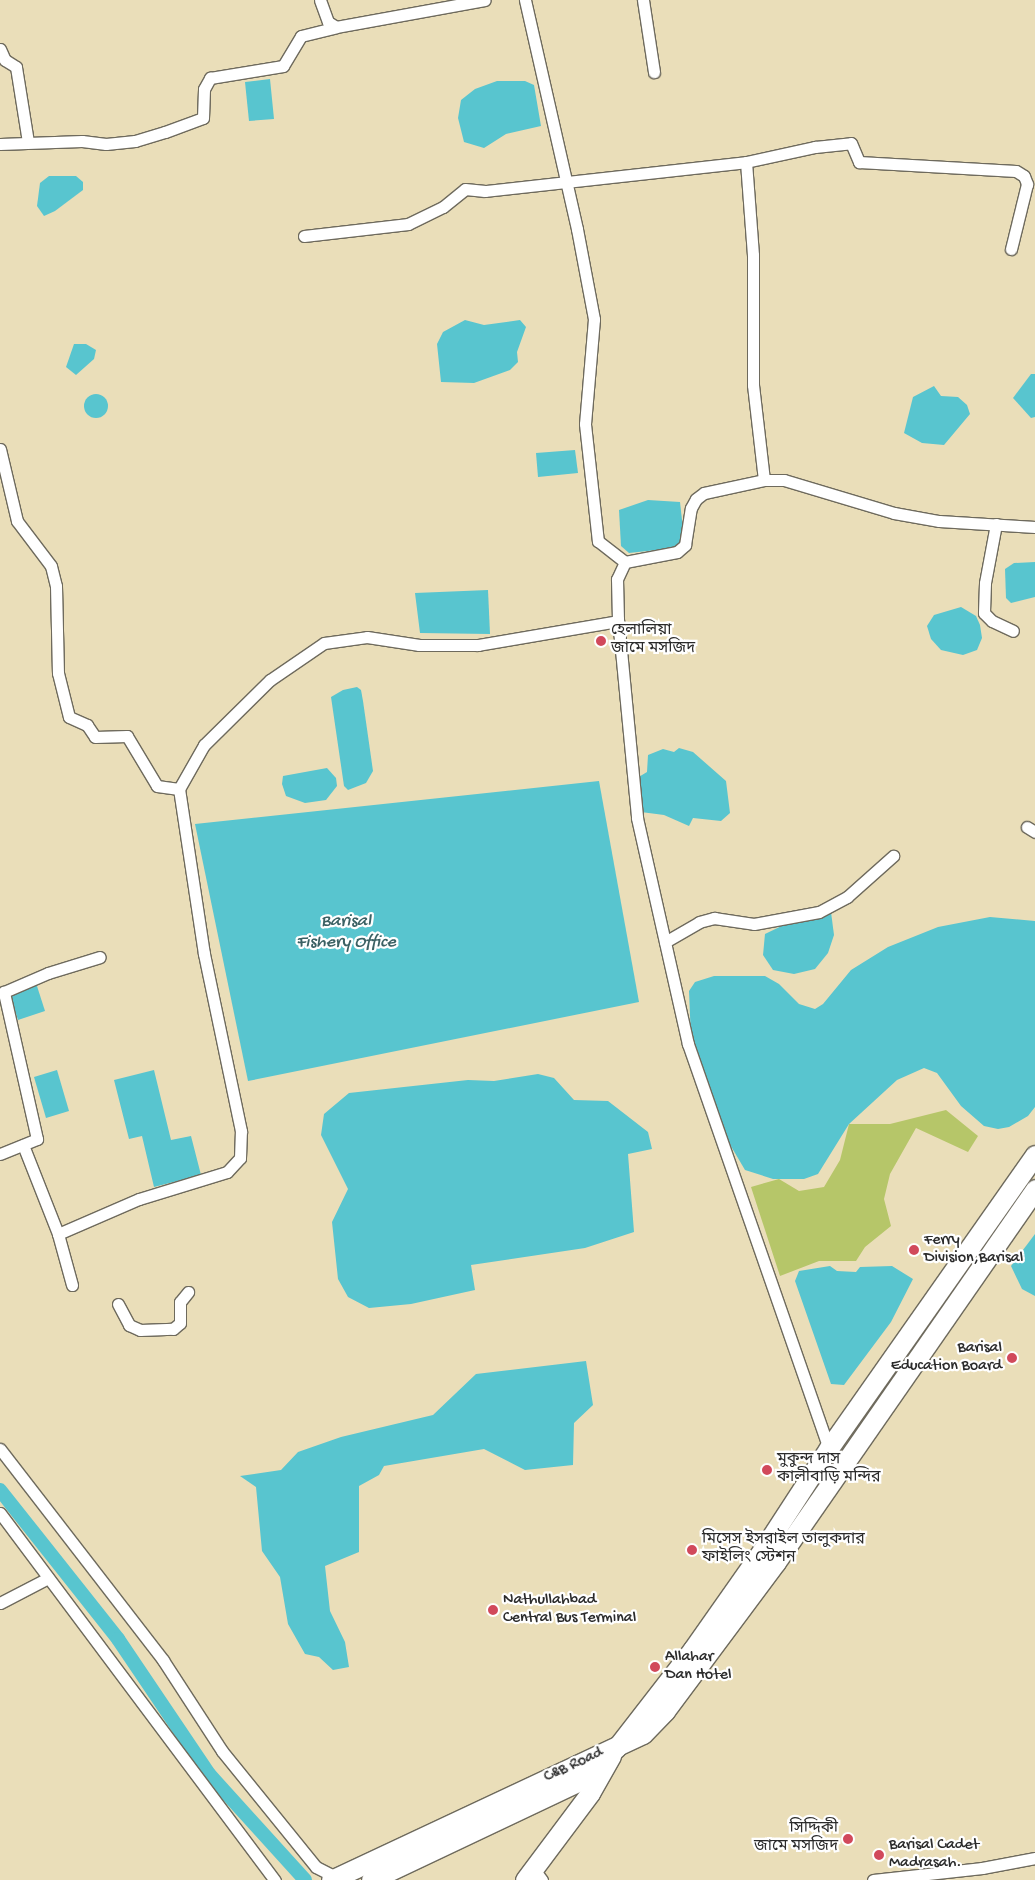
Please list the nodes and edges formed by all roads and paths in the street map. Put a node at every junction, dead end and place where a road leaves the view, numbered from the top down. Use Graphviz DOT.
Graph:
graph roads {
  1 [pos="320,0"];
  2 [pos="485,0"];
  3 [pos="525,0"];
  4 [pos="643,0"];
  5 [pos="336,27"];
  6 [pos="0,49"];
  7 [pos="654,72"];
  8 [pos="28,142"];
  9 [pos="0,144"];
  10 [pos="746,162"];
  11 [pos="564,182"];
  12 [pos="304,236"];
  13 [pos="1011,249"];
  14 [pos="0,449"];
  15 [pos="764,480"];
  16 [pos="996,524"];
  17 [pos="1035,527"];
  18 [pos="625,562"];
  19 [pos="618,621"];
  20 [pos="1012,631"];
  21 [pos="180,789"];
  22 [pos="893,856"];
  23 [pos="665,942"];
  24 [pos="100,957"];
  25 [pos="23,1145"];
  26 [pos="0,1154"];
  27 [pos="1035,1155"];
  28 [pos="1035,1189"];
  29 [pos="58,1234"];
  30 [pos="72,1285"];
  31 [pos="188,1292"];
  32 [pos="118,1304"];
  33 [pos="829,1448"];
  34 [pos="0,1449"];
  35 [pos="0,1513"];
  36 [pos="48,1578"];
  37 [pos="0,1603"];
  38 [pos="616,1746"];
  39 [pos="1035,1858"];
  40 [pos="533,1876"];
  41 [pos="956,1876"];
  42 [pos="333,1878"];
  43 [pos="275,1880"];
  44 [pos="371,1880"];
  45 [pos="873,1880"];
  1 -- 5 [label="street"];
  2 -- 5 [label="street"];
  3 -- 11 [label="street"];
  4 -- 7 [label="street"];
  5 -- 8 [label="street"];
  6 -- 8 [label="street"];
  8 -- 9 [label="street"];
  10 -- 11 [label="street"];
  10 -- 13 [label="street"];
  10 -- 15 [label="street"];
  11 -- 12 [label="street"];
  11 -- 18 [label="street"];
  14 -- 21 [label="street"];
  15 -- 16 [label="street"];
  15 -- 18 [label="street"];
  16 -- 17 [label="street"];
  16 -- 20 [label="street"];
  18 -- 19 [label="street"];
  19 -- 21 [label="street"];
  19 -- 23 [label="street"];
  21 -- 29 [label="street"];
  22 -- 23 [label="street"];
  23 -- 33 [label="street"];
  24 -- 25 [label="street"];
  25 -- 26 [label="street"];
  25 -- 29 [label="street"];
  27 -- 33 [label="main road"];
  28 -- 38 [label="main road"];
  29 -- 30 [label="street"];
  31 -- 32 [label="street"];
  33 -- 38 [label="main road"];
  34 -- 42 [label="street"];
  35 -- 36 [label="street"];
  36 -- 37 [label="street"];
  36 -- 43 [label="street"];
  38 -- 40 [label="main road"];
  38 -- 42 [label="main road, C&B Road"];
  38 -- 44 [label="main road, C&B Road"];
  39 -- 41 [label="street"];
  41 -- 45 [label="street"];
}
